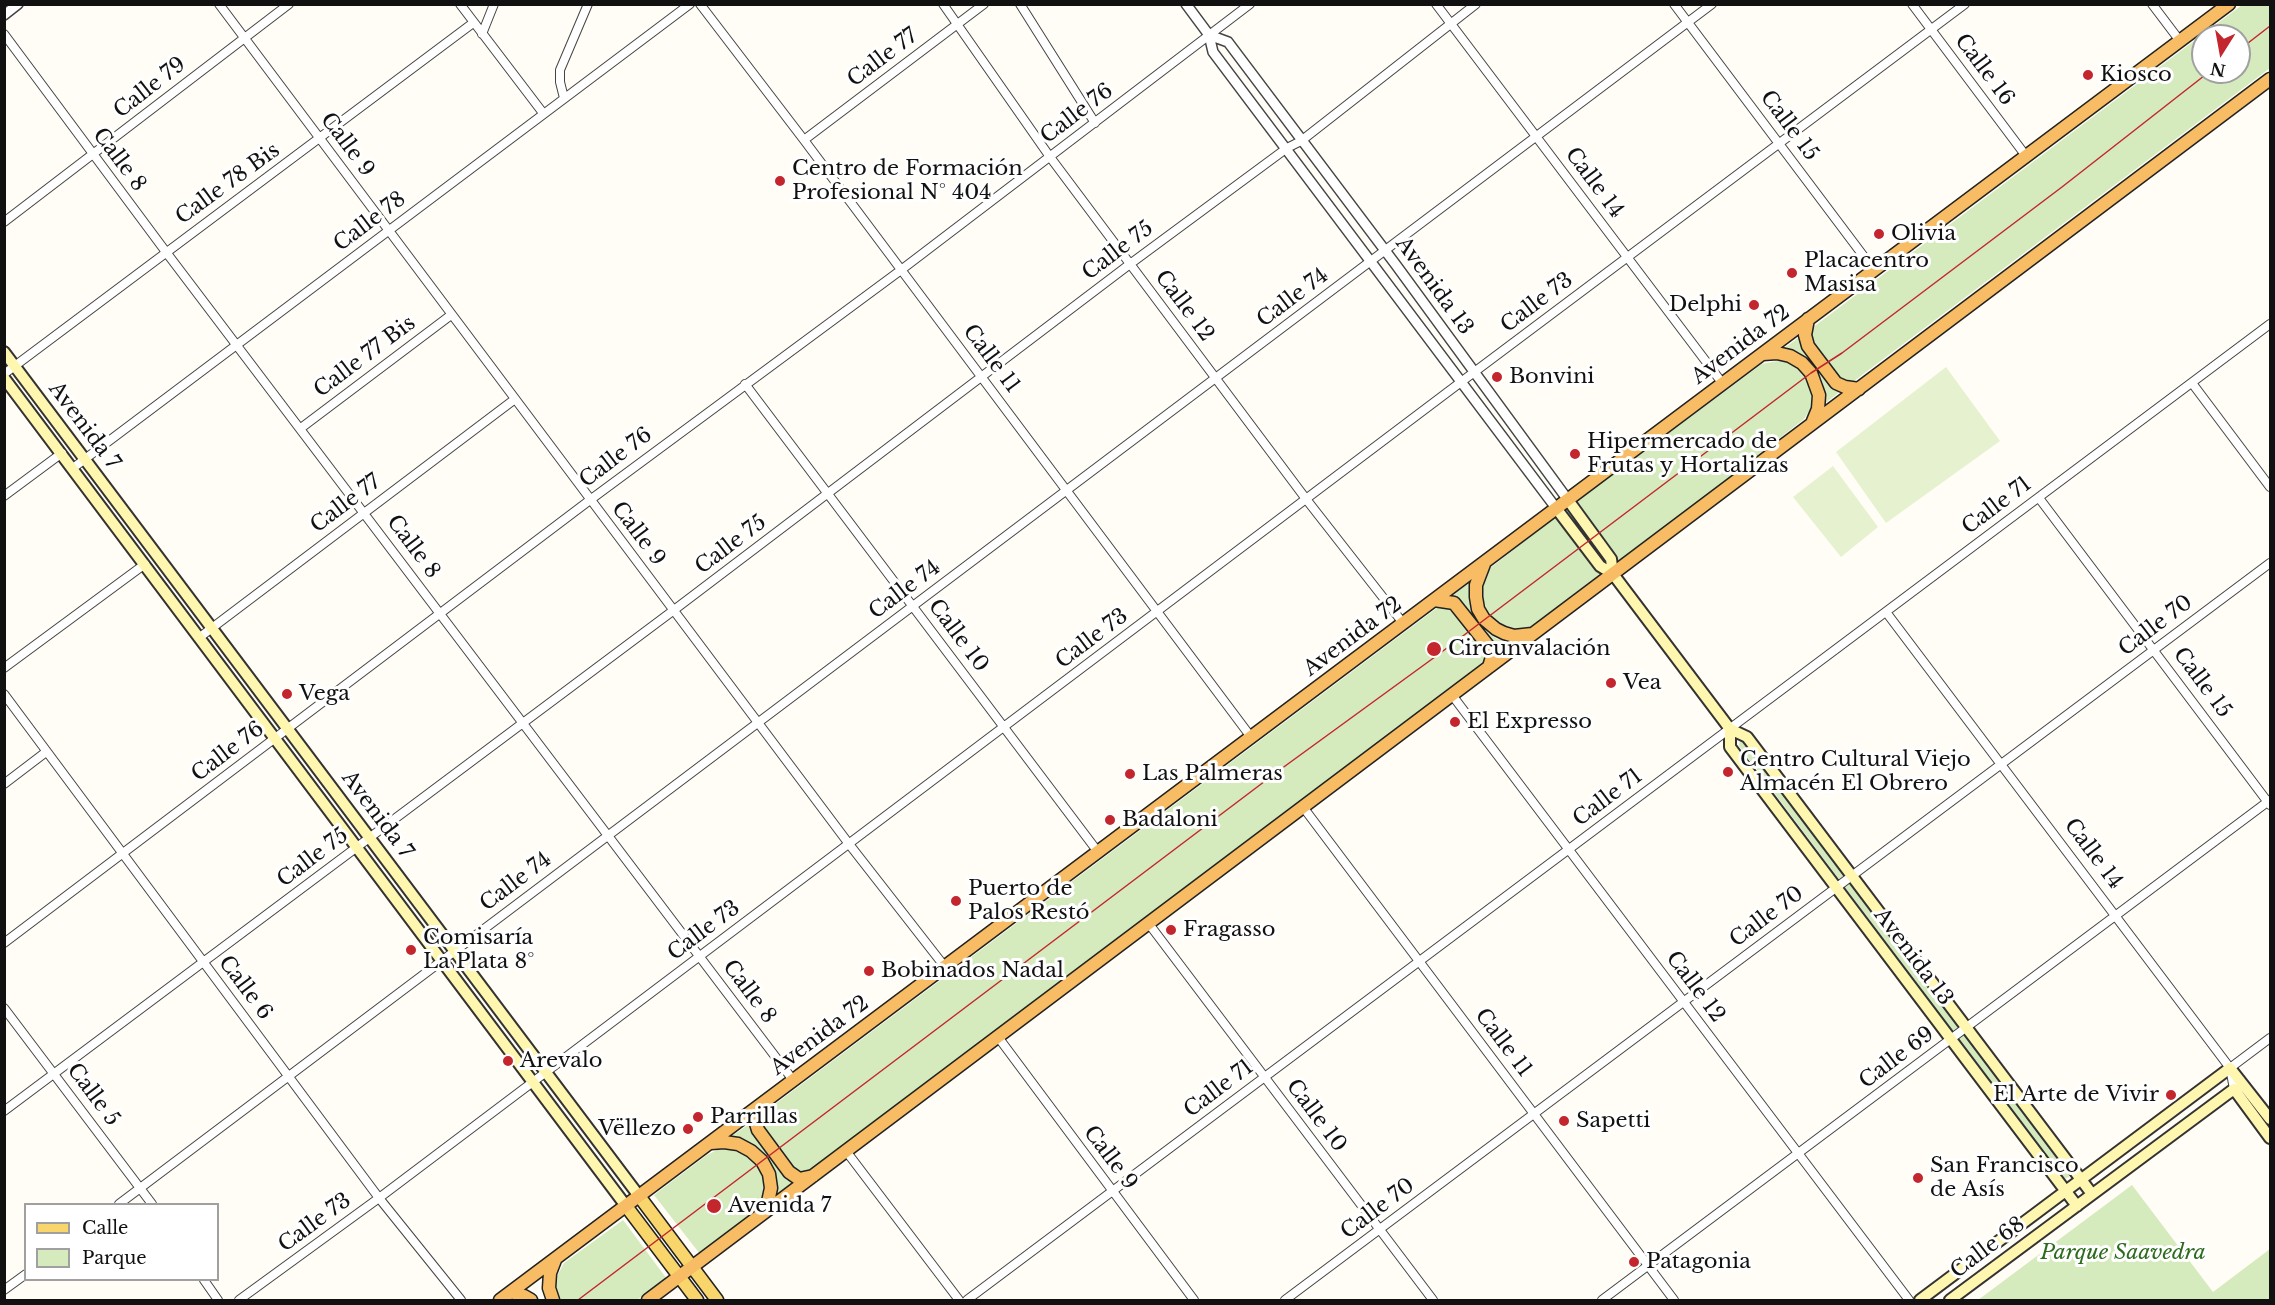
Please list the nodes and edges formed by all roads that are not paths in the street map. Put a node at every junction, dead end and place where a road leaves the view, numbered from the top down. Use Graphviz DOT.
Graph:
graph roads {
  1 [pos="18,4"];
  2 [pos="219,4"];
  3 [pos="289,4"];
  4 [pos="460,4"];
  5 [pos="494,4"];
  6 [pos="588,4"];
  7 [pos="690,4"];
  8 [pos="700,4"];
  9 [pos="943,4"];
  10 [pos="984,4"];
  11 [pos="1020,4"];
  12 [pos="1186,4"];
  13 [pos="1250,4"];
  14 [pos="1436,4"];
  15 [pos="1476,4"];
  16 [pos="1674,4"];
  17 [pos="1712,4"];
  18 [pos="1912,4"];
  19 [pos="1965,4"];
  20 [pos="2152,4"];
  21 [pos="2229,4"];
  22 [pos="4,15"];
  23 [pos="473,23"];
  24 [pos="1688,23"];
  25 [pos="957,24"];
  26 [pos="1450,24"];
  27 [pos="1931,30"];
  28 [pos="4,34"];
  29 [pos="482,34"];
  30 [pos="1209,35"];
  31 [pos="244,38"];
  32 [pos="2180,41"];
  33 [pos="2271,79"];
  34 [pos="564,98"];
  35 [pos="543,113"];
  36 [pos="1095,123"];
  37 [pos="1536,137"];
  38 [pos="319,138"];
  39 [pos="804,140"];
  40 [pos="1301,141"];
  41 [pos="1779,143"];
  42 [pos="1287,148"];
  43 [pos="94,155"];
  44 [pos="2026,156"];
  45 [pos="1050,157"];
  46 [pos="4,222"];
  47 [pos="388,230"];
  48 [pos="1385,251"];
  49 [pos="166,252"];
  50 [pos="1626,258"];
  51 [pos="1371,262"];
  52 [pos="1130,264"];
  53 [pos="901,270"];
  54 [pos="1874,270"];
  55 [pos="451,315"];
  56 [pos="1808,319"];
  57 [pos="2271,324"];
  58 [pos="238,345"];
  59 [pos="4,352"];
  60 [pos="1762,354"];
  61 [pos="15,366"];
  62 [pos="1473,374"];
  63 [pos="4,376"];
  64 [pos="981,376"];
  65 [pos="1216,378"];
  66 [pos="1461,382"];
  67 [pos="2192,383"];
  68 [pos="745,384"];
  69 [pos="1723,384"];
  70 [pos="1859,389"];
  71 [pos="515,399"];
  72 [pos="1813,422"];
  73 [pos="301,428"];
  74 [pos="62,453"];
  75 [pos="85,459"];
  76 [pos="73,468"];
  77 [pos="2271,487"];
  78 [pos="1067,490"];
  79 [pos="829,494"];
  80 [pos="4,496"];
  81 [pos="2039,498"];
  82 [pos="1306,499"];
  83 [pos="590,500"];
  84 [pos="1568,500"];
  85 [pos="1556,508"];
  86 [pos="364,513"];
  87 [pos="1484,562"];
  88 [pos="2271,563"];
  89 [pos="144,564"];
  90 [pos="1613,574"];
  91 [pos="1434,600"];
  92 [pos="913,606"];
  93 [pos="674,610"];
  94 [pos="1158,611"];
  95 [pos="1886,612"];
  96 [pos="441,613"];
  97 [pos="1403,623"];
  98 [pos="212,627"];
  99 [pos="1534,634"];
  100 [pos="200,637"];
  101 [pos="2154,650"];
  102 [pos="1489,667"];
  103 [pos="4,668"];
  104 [pos="4,694"];
  105 [pos="1452,695"];
  106 [pos="524,722"];
  107 [pos="758,723"];
  108 [pos="1004,727"];
  109 [pos="288,729"];
  110 [pos="1730,729"];
  111 [pos="1251,737"];
  112 [pos="276,738"];
  113 [pos="46,752"];
  114 [pos="2001,765"];
  115 [pos="4,784"];
  116 [pos="2270,802"];
  117 [pos="1303,807"];
  118 [pos="609,835"];
  119 [pos="370,838"];
  120 [pos="849,844"];
  121 [pos="357,848"];
  122 [pos="1569,850"];
  123 [pos="1098,852"];
  124 [pos="122,854"];
  125 [pos="1852,876"];
  126 [pos="1837,888"];
  127 [pos="2116,916"];
  128 [pos="1149,924"];
  129 [pos="4,943"];
  130 [pos="455,951"];
  131 [pos="700,956"];
  132 [pos="442,961"];
  133 [pos="202,962"];
  134 [pos="1419,962"];
  135 [pos="945,967"];
  136 [pos="1684,1002"];
  137 [pos="4,1008"];
  138 [pos="1966,1028"];
  139 [pos="998,1037"];
  140 [pos="2271,1038"];
  141 [pos="1951,1039"];
  142 [pos="2230,1068"];
  143 [pos="546,1073"];
  144 [pos="54,1074"];
  145 [pos="288,1077"];
  146 [pos="1265,1077"];
  147 [pos="793,1080"];
  148 [pos="533,1082"];
  149 [pos="2234,1089"];
  150 [pos="759,1106"];
  151 [pos="4,1111"];
  152 [pos="1534,1114"];
  153 [pos="2271,1119"];
  154 [pos="2271,1138"];
  155 [pos="710,1144"];
  156 [pos="846,1151"];
  157 [pos="1798,1154"];
  158 [pos="813,1176"];
  159 [pos="2081,1180"];
  160 [pos="140,1188"];
  161 [pos="2066,1191"];
  162 [pos="1112,1192"];
  163 [pos="2092,1194"];
  164 [pos="639,1196"];
  165 [pos="379,1198"];
  166 [pos="119,1203"];
  167 [pos="151,1203"];
  168 [pos="626,1206"];
  169 [pos="2077,1206"];
  170 [pos="766,1211"];
  171 [pos="1380,1230"];
  172 [pos="555,1260"];
  173 [pos="1648,1266"];
  174 [pos="692,1268"];
  175 [pos="24,1276"];
  176 [pos="679,1277"];
  177 [pos="205,1281"];
  178 [pos="4,1290"];
  179 [pos="511,1292"];
  180 [pos="218,1300"];
  181 [pos="239,1300"];
  182 [pos="460,1300"];
  183 [pos="500,1300"];
  184 [pos="531,1300"];
  185 [pos="553,1300"];
  186 [pos="648,1300"];
  187 [pos="697,1300"];
  188 [pos="717,1300"];
  189 [pos="959,1300"];
  190 [pos="967,1300"];
  191 [pos="1194,1300"];
  192 [pos="1285,1300"];
  193 [pos="1433,1300"];
  194 [pos="1602,1300"];
  195 [pos="1674,1300"];
  196 [pos="1909,1300"];
  197 [pos="1920,1300"];
  198 [pos="1950,1300"];
  1 -- 22 [label="street"];
  2 -- 31 [label="street, Calle 9"];
  3 -- 31 [label="street, Calle 79"];
  4 -- 23 [label="street"];
  5 -- 29 [label="street"];
  6 -- 34 [label="street"];
  7 -- 34 [label="street, Calle 78"];
  8 -- 39 [label="street, Calle 11"];
  9 -- 25 [label="street, Calle 12"];
  10 -- 25 [label="street, Calle 77"];
  11 -- 36 [label="street"];
  12 -- 30 [label="street, Avenida 13"];
  13 -- 30 [label="street, Calle 76"];
  14 -- 26 [label="street, Calle 14"];
  15 -- 26 [label="street, Calle 75"];
  16 -- 24 [label="street, Calle 15"];
  17 -- 24 [label="street, Calle 74"];
  18 -- 27 [label="street, Calle 16"];
  19 -- 27 [label="street, Calle 73"];
  20 -- 32 [label="street"];
  21 -- 32 [label="highway, Avenida 72"];
  23 -- 29 [label="street"];
  23 -- 38 [label="street, Calle 78 Bis"];
  24 -- 37 [label="street, Calle 74"];
  24 -- 41 [label="street, Calle 15"];
  25 -- 39 [label="street, Calle 77"];
  25 -- 45 [label="street, Calle 12"];
  26 -- 37 [label="street, Calle 14"];
  26 -- 40 [label="street, Calle 75"];
  27 -- 41 [label="street, Calle 73"];
  27 -- 44 [label="street, Calle 16"];
  28 -- 43 [label="street, Calle 8"];
  29 -- 35 [label="street"];
  30 -- 36 [label="street, Calle 76"];
  30 -- 40 [label="street, Avenida 13"];
  30 -- 42 [label="street, Avenida 13"];
  31 -- 38 [label="street, Calle 9"];
  31 -- 43 [label="street, Calle 79"];
  32 -- 44 [label="highway, Avenida 72"];
  33 -- 70 [label="highway"];
  34 -- 35 [label="street, Calle 78"];
  35 -- 47 [label="street, Calle 78"];
  36 -- 45 [label="street, Calle 76"];
  37 -- 48 [label="street, Calle 74"];
  37 -- 50 [label="street, Calle 14"];
  38 -- 47 [label="street, Calle 9"];
  38 -- 49 [label="street, Calle 78 Bis"];
  39 -- 53 [label="street, Calle 11"];
  40 -- 42 [label="street, Calle 75"];
  40 -- 48 [label="street, Avenida 13"];
  41 -- 50 [label="street, Calle 73"];
  41 -- 54 [label="street, Calle 15"];
  42 -- 51 [label="street, Avenida 13"];
  42 -- 52 [label="street, Calle 75"];
  43 -- 46 [label="street, Calle 79"];
  43 -- 49 [label="street, Calle 8"];
  44 -- 54 [label="highway, Avenida 72"];
  45 -- 52 [label="street, Calle 12"];
  45 -- 53 [label="street, Calle 76"];
  47 -- 55 [label="street, Calle 9"];
  47 -- 58 [label="street, Calle 78"];
  48 -- 51 [label="street, Calle 74"];
  48 -- 62 [label="street, Avenida 13"];
  49 -- 58 [label="street, Calle 8"];
  49 -- 61 [label="street, Calle 78 Bis"];
  50 -- 62 [label="street, Calle 73"];
  50 -- 69 [label="street, Calle 14"];
  51 -- 65 [label="street, Calle 74"];
  51 -- 66 [label="street, Avenida 13"];
  52 -- 64 [label="street, Calle 75"];
  52 -- 65 [label="street, Calle 12"];
  53 -- 64 [label="street, Calle 11"];
  53 -- 68 [label="street, Calle 76"];
  54 -- 56 [label="highway, Avenida 72"];
  55 -- 71 [label="street, Calle 9"];
  55 -- 73 [label="street, Calle 77 Bis"];
  56 -- 60 [label="highway, Avenida 72"];
  56 -- 70 [label="highway"];
  57 -- 67 [label="street, Calle 71"];
  58 -- 73 [label="street, Calle 8"];
  58 -- 75 [label="street, Calle 78"];
  59 -- 61 [label="main road, Avenida 7"];
  60 -- 69 [label="highway, Avenida 72"];
  60 -- 72 [label="highway"];
  61 -- 63 [label="street, Calle 78 Bis"];
  61 -- 75 [label="main road, Avenida 7"];
  62 -- 66 [label="street, Calle 73"];
  62 -- 84 [label="street, Avenida 13"];
  63 -- 74 [label="main road, Avenida 7"];
  64 -- 78 [label="street, Calle 11"];
  64 -- 79 [label="street, Calle 75"];
  65 -- 78 [label="street, Calle 74"];
  65 -- 82 [label="street, Calle 12"];
  66 -- 82 [label="street, Calle 73"];
  66 -- 85 [label="street, Avenida 13"];
  67 -- 77 [label="street"];
  67 -- 81 [label="street, Calle 71"];
  68 -- 79 [label="street, Calle 10"];
  68 -- 83 [label="street, Calle 76"];
  69 -- 84 [label="highway, Avenida 72"];
  70 -- 72 [label="highway"];
  71 -- 83 [label="street, Calle 9"];
  71 -- 86 [label="street, Calle 77"];
  72 -- 90 [label="highway"];
  73 -- 86 [label="street, Calle 8"];
  74 -- 76 [label="main road, Avenida 7"];
  74 -- 80 [label="street"];
  75 -- 76 [label="street, Calle 78"];
  75 -- 98 [label="main road, Avenida 7"];
  76 -- 89 [label="main road, Avenida 7"];
  78 -- 92 [label="street, Calle 74"];
  78 -- 94 [label="street, Calle 11"];
  79 -- 92 [label="street, Calle 10"];
  79 -- 93 [label="street, Calle 75"];
  81 -- 95 [label="street, Calle 71"];
  81 -- 101 [label="street, Calle 15"];
  82 -- 94 [label="street, Calle 73"];
  82 -- 97 [label="street, Calle 12"];
  83 -- 93 [label="street, Calle 9"];
  83 -- 96 [label="street, Calle 76"];
  84 -- 85 [label="highway, Avenida 72"];
  84 -- 90 [label="main road, Avenida 13"];
  85 -- 87 [label="highway, Avenida 72"];
  85 -- 90 [label="main road, Avenida 13"];
  86 -- 96 [label="street, Calle 8"];
  86 -- 98 [label="street, Calle 77"];
  87 -- 91 [label="highway, Avenida 72"];
  87 -- 99 [label="highway"];
  88 -- 101 [label="street, Calle 70"];
  89 -- 100 [label="main road, Avenida 7"];
  89 -- 103 [label="street"];
  90 -- 99 [label="highway"];
  90 -- 110 [label="main road, Avenida 13"];
  91 -- 97 [label="highway, Avenida 72"];
  91 -- 102 [label="highway"];
  92 -- 107 [label="street, Calle 74"];
  92 -- 108 [label="street, Calle 10"];
  93 -- 106 [label="street, Calle 75"];
  93 -- 107 [label="street, Calle 9"];
  94 -- 108 [label="street, Calle 73"];
  94 -- 111 [label="street, Calle 11"];
  95 -- 110 [label="street, Calle 71"];
  95 -- 114 [label="street, Calle 14"];
  96 -- 106 [label="street, Calle 8"];
  96 -- 109 [label="street, Calle 76"];
  97 -- 111 [label="highway, Avenida 72"];
  98 -- 100 [label="street, Calle 77"];
  98 -- 109 [label="main road, Avenida 7"];
  99 -- 102 [label="highway"];
  100 -- 112 [label="main road, Avenida 7"];
  101 -- 114 [label="street, Calle 70"];
  101 -- 116 [label="street, Calle 15"];
  102 -- 105 [label="highway"];
  104 -- 113 [label="street, Calle 6"];
  105 -- 117 [label="highway"];
  105 -- 122 [label="street, Calle 12"];
  106 -- 118 [label="street, Calle 8"];
  106 -- 119 [label="street, Calle 75"];
  107 -- 118 [label="street, Calle 74"];
  107 -- 120 [label="street, Calle 9"];
  108 -- 120 [label="street, Calle 73"];
  108 -- 123 [label="street, Calle 10"];
  109 -- 112 [label="street, Calle 76"];
  109 -- 119 [label="main road, Avenida 7"];
  110 -- 122 [label="street, Calle 71"];
  110 -- 125 [label="main road, Avenida 13"];
  110 -- 126 [label="main road, Avenida 13"];
  111 -- 123 [label="highway, Avenida 72"];
  112 -- 121 [label="main road, Avenida 7"];
  112 -- 124 [label="street, Calle 76"];
  113 -- 115 [label="street"];
  113 -- 124 [label="street, Calle 6"];
  114 -- 125 [label="street, Calle 70"];
  114 -- 127 [label="street, Calle 14"];
  116 -- 127 [label="street, Calle 69"];
  117 -- 128 [label="highway"];
  117 -- 134 [label="street, Calle 11"];
  118 -- 130 [label="street, Calle 74"];
  118 -- 131 [label="street, Calle 8"];
  119 -- 121 [label="street, Calle 75"];
  119 -- 130 [label="main road, Avenida 7"];
  120 -- 131 [label="street, Calle 73"];
  120 -- 135 [label="street, Calle 9"];
  121 -- 132 [label="main road, Avenida 7"];
  121 -- 133 [label="street, Calle 75"];
  122 -- 134 [label="street, Calle 71"];
  122 -- 136 [label="street, Calle 12"];
  123 -- 135 [label="highway, Avenida 72"];
  124 -- 129 [label="street, Calle 76"];
  124 -- 133 [label="street, Calle 6"];
  125 -- 126 [label="street, Calle 70"];
  125 -- 138 [label="main road, Avenida 13"];
  126 -- 136 [label="street, Calle 70"];
  126 -- 141 [label="main road, Avenida 13"];
  127 -- 138 [label="street, Calle 69"];
  127 -- 142 [label="street, Calle 14"];
  128 -- 139 [label="highway"];
  128 -- 146 [label="street, Calle 10"];
  130 -- 132 [label="street, Calle 74"];
  130 -- 143 [label="main road, Avenida 7"];
  131 -- 143 [label="street, Calle 73"];
  131 -- 147 [label="street, Calle 8"];
  132 -- 145 [label="street, Calle 74"];
  132 -- 148 [label="main road, Avenida 7"];
  133 -- 144 [label="street, Calle 75"];
  133 -- 145 [label="street, Calle 6"];
  134 -- 146 [label="street, Calle 71"];
  134 -- 152 [label="street, Calle 11"];
  135 -- 147 [label="highway, Avenida 72"];
  136 -- 152 [label="street, Calle 70"];
  136 -- 157 [label="street, Calle 12"];
  137 -- 144 [label="street, Calle 5"];
  138 -- 141 [label="street, Calle 69"];
  138 -- 159 [label="main road, Avenida 13"];
  139 -- 156 [label="highway"];
  139 -- 162 [label="street, Calle 9"];
  140 -- 142 [label="street, Calle 68"];
  141 -- 157 [label="street, Calle 69"];
  141 -- 161 [label="main road, Avenida 13"];
  142 -- 149 [label="street"];
  142 -- 153 [label="main road, Calle 14"];
  142 -- 159 [label="main road, Calle 68"];
  143 -- 148 [label="street, Calle 73"];
  143 -- 164 [label="main road, Avenida 7"];
  144 -- 151 [label="street, Calle 75"];
  144 -- 160 [label="street, Calle 5"];
  145 -- 160 [label="street, Calle 74"];
  145 -- 165 [label="street, Calle 6"];
  146 -- 162 [label="street, Calle 71"];
  146 -- 171 [label="street, Calle 10"];
  147 -- 150 [label="highway, Avenida 72"];
  148 -- 165 [label="street, Calle 73"];
  148 -- 168 [label="main road, Avenida 7"];
  149 -- 154 [label="main road"];
  149 -- 163 [label="main road, Calle 68"];
  150 -- 155 [label="highway, Avenida 72"];
  150 -- 158 [label="highway"];
  152 -- 171 [label="street, Calle 70"];
  152 -- 173 [label="street, Calle 11"];
  155 -- 164 [label="highway, Avenida 72"];
  155 -- 170 [label="highway"];
  156 -- 158 [label="highway"];
  156 -- 189 [label="street"];
  157 -- 173 [label="street, Calle 69"];
  157 -- 196 [label="street, Calle 12"];
  158 -- 170 [label="highway"];
  159 -- 161 [label="main road, Calle 68"];
  159 -- 163 [label="main road, Avenida 13"];
  160 -- 166 [label="street, Calle 74"];
  160 -- 167 [label="street, Calle 5"];
  161 -- 169 [label="main road, Avenida 13"];
  161 -- 197 [label="main road, Calle 68"];
  162 -- 190 [label="street, Calle 71"];
  162 -- 191 [label="street, Calle 9"];
  163 -- 169 [label="main road, Calle 68"];
  164 -- 168 [label="highway, Avenida 72"];
  164 -- 174 [label="main road, Avenida 7"];
  165 -- 181 [label="street, Calle 73"];
  165 -- 182 [label="street, Calle 6"];
  168 -- 172 [label="highway, Avenida 72"];
  168 -- 176 [label="main road, Avenida 7"];
  169 -- 198 [label="main road, Calle 68"];
  170 -- 174 [label="highway"];
  171 -- 192 [label="street, Calle 70"];
  171 -- 193 [label="street, Calle 10"];
  172 -- 179 [label="highway, Avenida 72"];
  172 -- 185 [label="highway"];
  173 -- 194 [label="street, Calle 69"];
  173 -- 195 [label="street, Calle 11"];
  174 -- 176 [label="highway"];
  174 -- 188 [label="main road, Avenida 7"];
  175 -- 178 [label="street"];
  176 -- 186 [label="highway"];
  176 -- 187 [label="main road, Avenida 7"];
  177 -- 180 [label="street"];
  179 -- 183 [label="highway, Avenida 72"];
  179 -- 184 [label="highway"];
}
